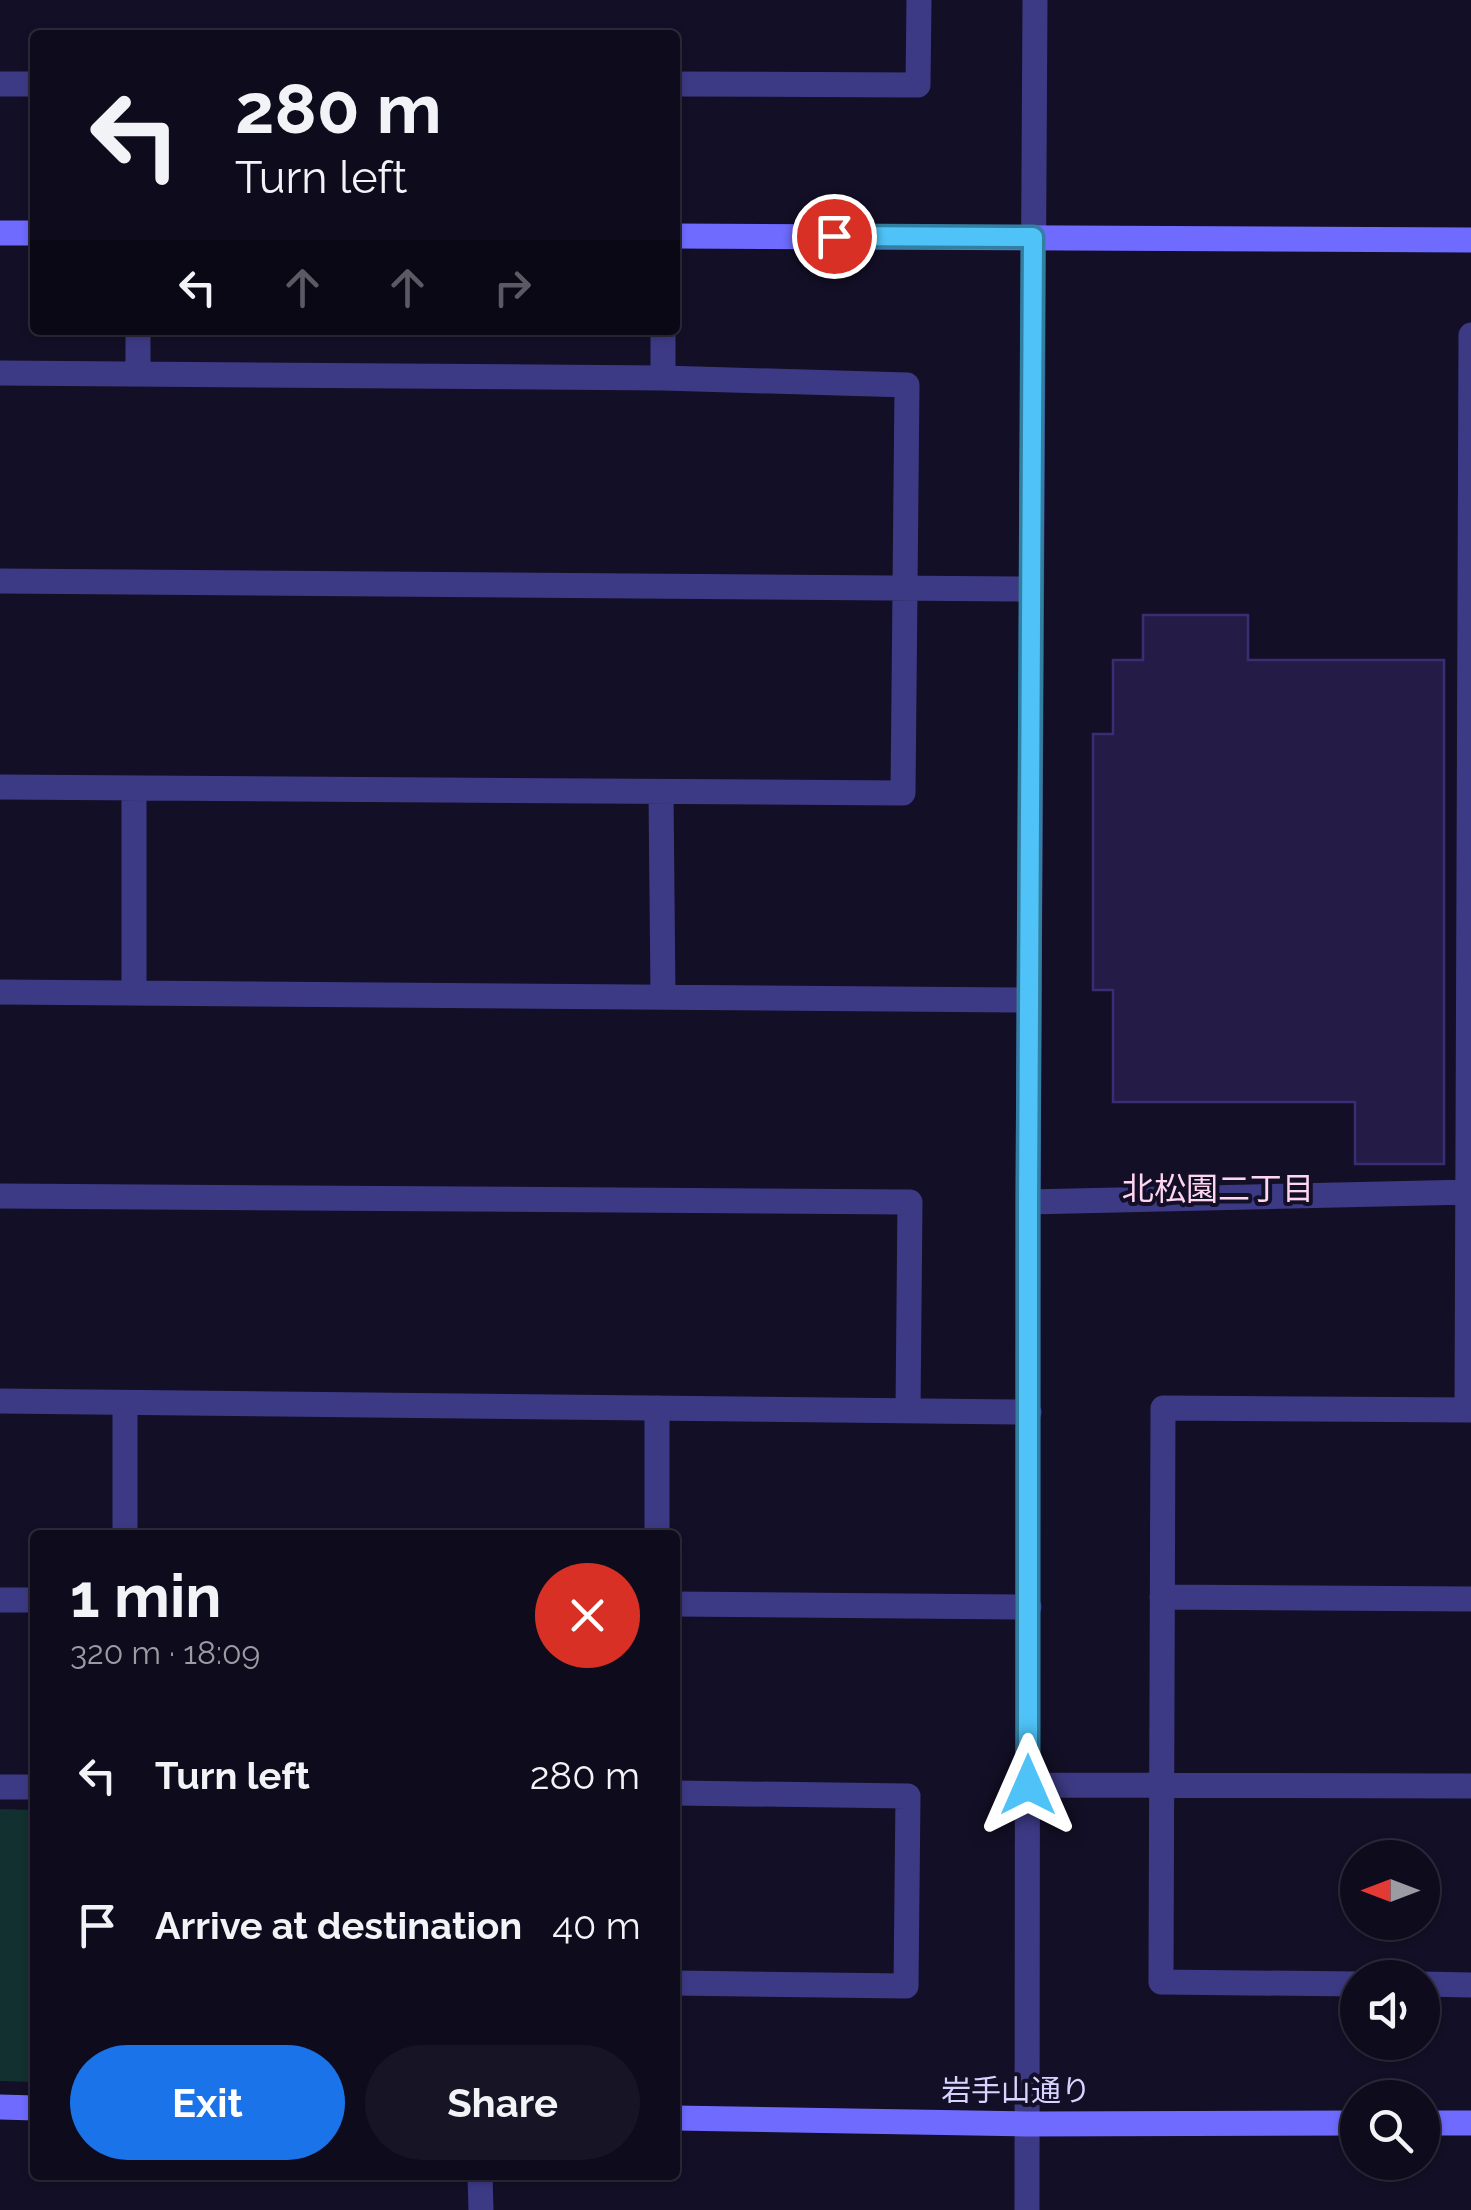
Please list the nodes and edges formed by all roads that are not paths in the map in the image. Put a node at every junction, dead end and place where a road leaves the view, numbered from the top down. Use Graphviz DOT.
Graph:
graph roads {
  1 [pos="919,0"];
  2 [pos="1035,0"];
  3 [pos="0,84"];
  4 [pos="30,84"];
  5 [pos="680,84"];
  6 [pos="0,233"];
  7 [pos="30,233"];
  8 [pos="680,236"];
  9 [pos="1033,237"];
  10 [pos="1471,240"];
  11 [pos="138,335"];
  12 [pos="662,335"];
  13 [pos="1471,335"];
  14 [pos="0,373"];
  15 [pos="138,374"];
  16 [pos="663,378"];
  17 [pos="0,581"];
  18 [pos="905,587"];
  19 [pos="1031,589"];
  20 [pos="0,787"];
  21 [pos="134,788"];
  22 [pos="661,792"];
  23 [pos="0,992"];
  24 [pos="134,993"];
  25 [pos="663,998"];
  26 [pos="1030,1000"];
  27 [pos="1469,1192"];
  28 [pos="0,1196"];
  29 [pos="1028,1202"];
  30 [pos="0,1402"];
  31 [pos="125,1403"];
  32 [pos="657,1408"];
  33 [pos="1469,1410"];
  34 [pos="908,1411"];
  35 [pos="1029,1412"];
  36 [pos="125,1530"];
  37 [pos="657,1530"];
  38 [pos="1162,1597"];
  39 [pos="1471,1599"];
  40 [pos="0,1600"];
  41 [pos="30,1600"];
  42 [pos="680,1604"];
  43 [pos="1029,1606"];
  44 [pos="1028,1785"];
  45 [pos="1161,1785"];
  46 [pos="1471,1786"];
  47 [pos="0,1787"];
  48 [pos="30,1787"];
  49 [pos="680,1793"];
  50 [pos="680,1983"];
  51 [pos="1340,1984"];
  52 [pos="1440,1984"];
  53 [pos="1471,1984"];
  54 [pos="0,2107"];
  55 [pos="30,2108"];
  56 [pos="680,2118"];
  57 [pos="1340,2123"];
  58 [pos="1440,2123"];
  59 [pos="1471,2123"];
  60 [pos="1026,2124"];
  61 [pos="480,2180"];
  62 [pos="481,2210"];
  63 [pos="1028,2210"];
  1 -- 5 [label="street"];
  2 -- 9 [label="street"];
  3 -- 4 [label="street"];
  6 -- 7 [label="street"];
  8 -- 9 [label="street"];
  9 -- 10 [label="street"];
  9 -- 19 [label="street"];
  11 -- 15 [label="street"];
  12 -- 16 [label="street"];
  13 -- 27 [label="street"];
  14 -- 15 [label="street"];
  15 -- 16 [label="street"];
  16 -- 18 [label="street"];
  17 -- 18 [label="street"];
  18 -- 19 [label="street"];
  18 -- 22 [label="street"];
  19 -- 26 [label="street"];
  20 -- 21 [label="street"];
  21 -- 22 [label="street"];
  21 -- 24 [label="street"];
  22 -- 25 [label="street"];
  23 -- 24 [label="street"];
  24 -- 25 [label="street"];
  25 -- 26 [label="street"];
  26 -- 29 [label="street"];
  27 -- 29 [label="street"];
  27 -- 33 [label="street"];
  28 -- 34 [label="street"];
  29 -- 35 [label="street"];
  30 -- 31 [label="street"];
  31 -- 32 [label="street"];
  31 -- 36 [label="street"];
  32 -- 34 [label="street"];
  32 -- 37 [label="street"];
  33 -- 38 [label="street"];
  34 -- 35 [label="street"];
  35 -- 43 [label="street"];
  38 -- 39 [label="street"];
  38 -- 45 [label="street"];
  40 -- 41 [label="street"];
  42 -- 43 [label="street"];
  43 -- 44 [label="street"];
  44 -- 45 [label="street"];
  44 -- 60 [label="street"];
  45 -- 46 [label="street"];
  45 -- 51 [label="street"];
  47 -- 48 [label="street"];
  49 -- 50 [label="street"];
  52 -- 53 [label="street"];
  54 -- 55 [label="street"];
  56 -- 60 [label="street, 岩手山通り"];
  57 -- 60 [label="street, 岩手山通り"];
  58 -- 59 [label="street"];
  60 -- 63 [label="street"];
  61 -- 62 [label="street"];
}
